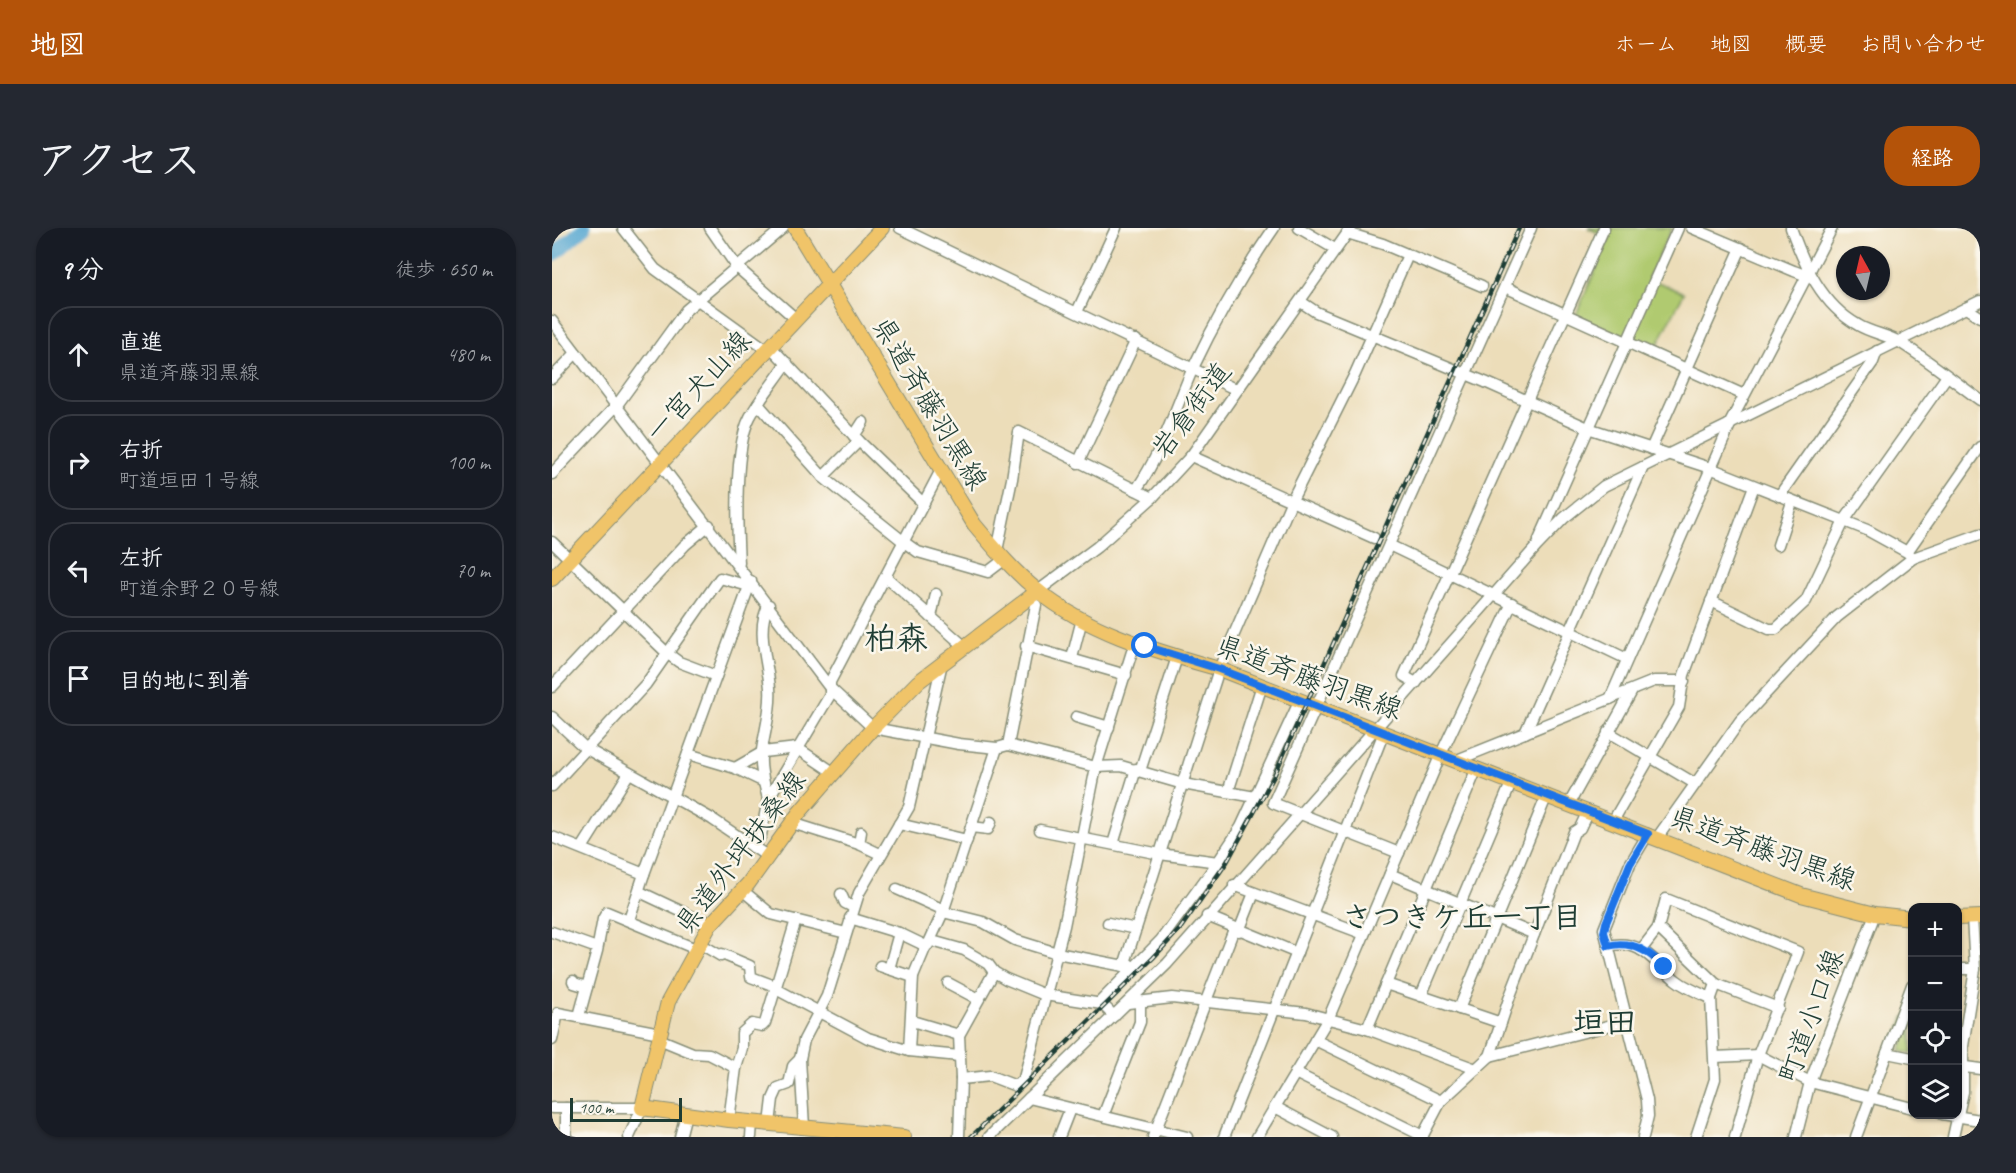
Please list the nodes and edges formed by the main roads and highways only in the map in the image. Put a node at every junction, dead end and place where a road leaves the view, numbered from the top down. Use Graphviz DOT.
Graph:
graph roads {
  1 [pos="795,228"];
  2 [pos="874,231"];
  3 [pos="829,285"];
  4 [pos="552,579"];
  5 [pos="1038,591"];
  6 [pos="1908,918"];
  7 [pos="806,1131"];
  8 [pos="904,1137"];
  1 -- 3 [label="main road, 県道斉藤羽黒線"];
  2 -- 3 [label="main road, 一宮犬山線"];
  3 -- 4 [label="main road, 一宮犬山線"];
  3 -- 5 [label="main road, 県道斉藤羽黒線"];
  5 -- 6 [label="main road, 県道斉藤羽黒線"];
  5 -- 7 [label="main road, 県道外坪扶桑線"];
  7 -- 8 [label="main road"];
}
